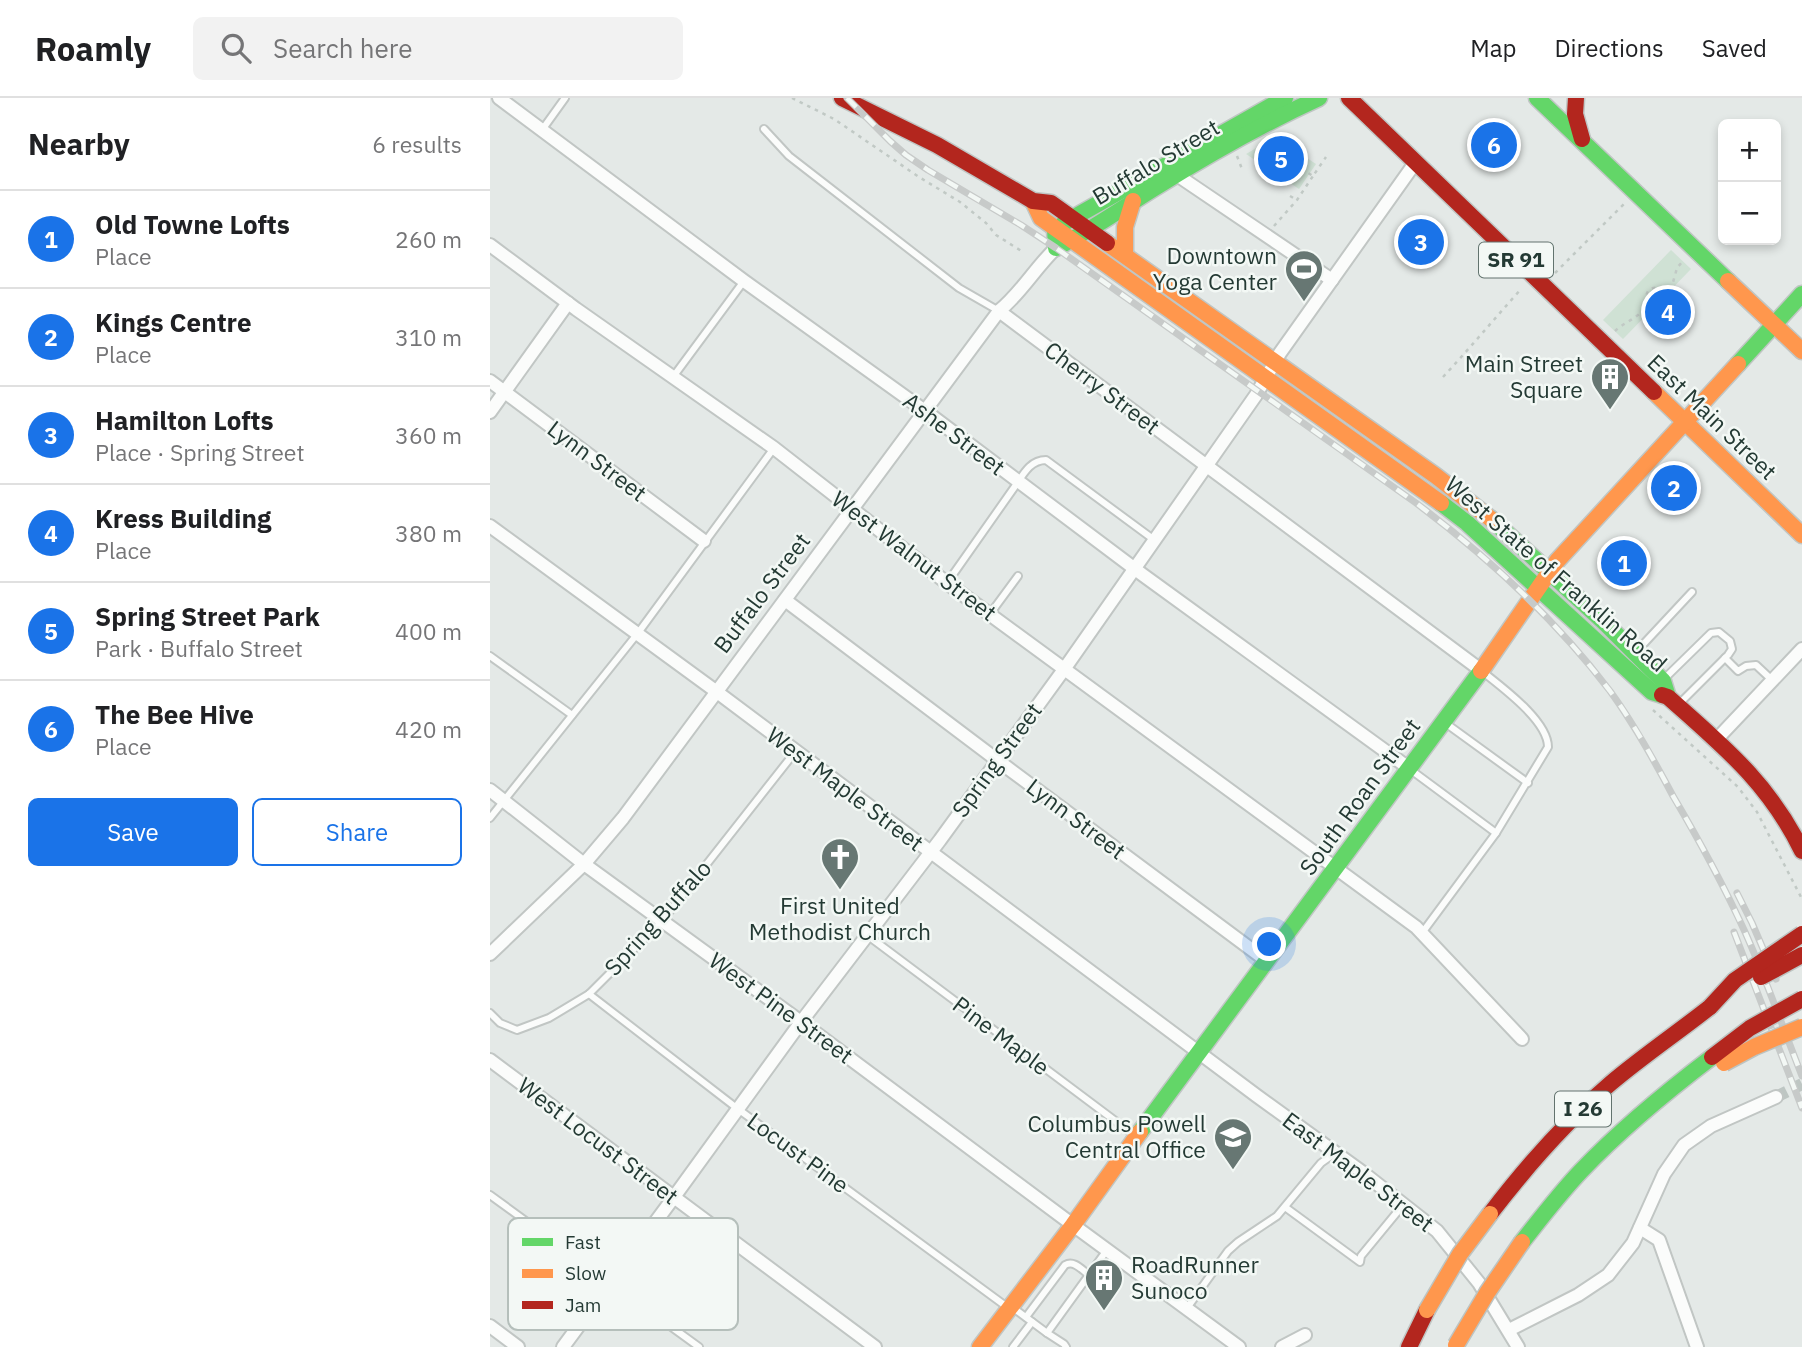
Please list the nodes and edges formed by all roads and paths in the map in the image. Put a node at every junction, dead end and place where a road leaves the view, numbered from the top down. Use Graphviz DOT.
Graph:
graph roads {
  1 [pos="499,98"];
  2 [pos="792,98"];
  3 [pos="842,98"];
  4 [pos="1285,98"];
  5 [pos="1318,98"];
  6 [pos="1349,98"];
  7 [pos="1537,98"];
  8 [pos="1576,98"];
  9 [pos="561,100"];
  10 [pos="764,129"];
  11 [pos="542,130"];
  12 [pos="1245,136"];
  13 [pos="1583,141"];
  14 [pos="1326,157"];
  15 [pos="1415,163"];
  16 [pos="1177,175"];
  17 [pos="1313,176"];
  18 [pos="1290,196"];
  19 [pos="1297,200"];
  20 [pos="1033,201"];
  21 [pos="1133,201"];
  22 [pos="1626,202"];
  23 [pos="1072,217"];
  24 [pos="1055,228"];
  25 [pos="1089,229"];
  26 [pos="1266,235"];
  27 [pos="1072,240"];
  28 [pos="490,245"];
  29 [pos="1056,248"];
  30 [pos="1023,252"];
  31 [pos="1125,254"];
  32 [pos="1687,259"];
  33 [pos="1553,275"];
  34 [pos="1332,279"];
  35 [pos="744,281"];
  36 [pos="1526,284"];
  37 [pos="1802,294"];
  38 [pos="568,303"];
  39 [pos="999,311"];
  40 [pos="1774,324"];
  41 [pos="1612,333"];
  42 [pos="1802,351"];
  43 [pos="1271,370"];
  44 [pos="673,377"];
  45 [pos="1443,377"];
  46 [pos="490,381"];
  47 [pos="505,392"];
  48 [pos="925,411"];
  49 [pos="490,412"];
  50 [pos="1684,422"];
  51 [pos="774,448"];
  52 [pos="1206,466"];
  53 [pos="1018,482"];
  54 [pos="852,510"];
  55 [pos="490,526"];
  56 [pos="1802,535"];
  57 [pos="1153,539"];
  58 [pos="704,541"];
  59 [pos="1135,568"];
  60 [pos="1550,572"];
  61 [pos="1018,576"];
  62 [pos="947,583"];
  63 [pos="1539,589"];
  64 [pos="1692,592"];
  65 [pos="785,600"];
  66 [pos="990,614"];
  67 [pos="638,634"];
  68 [pos="1802,649"];
  69 [pos="1635,653"];
  70 [pos="490,656"];
  71 [pos="1725,658"];
  72 [pos="1065,668"];
  73 [pos="1482,671"];
  74 [pos="1772,680"];
  75 [pos="1663,681"];
  76 [pos="717,692"];
  77 [pos="1673,701"];
  78 [pos="1652,709"];
  79 [pos="572,715"];
  80 [pos="1444,722"];
  81 [pos="1716,740"];
  82 [pos="795,752"];
  83 [pos="997,760"];
  84 [pos="1410,769"];
  85 [pos="1528,783"];
  86 [pos="490,790"];
  87 [pos="504,800"];
  88 [pos="490,818"];
  89 [pos="1496,833"];
  90 [pos="1802,850"];
  91 [pos="929,852"];
  92 [pos="584,863"];
  93 [pos="1336,869"];
  94 [pos="1802,899"];
  95 [pos="662,920"];
  96 [pos="1422,933"];
  97 [pos="1802,934"];
  98 [pos="867,935"];
  99 [pos="490,954"];
  100 [pos="1802,955"];
  101 [pos="1267,961"];
  102 [pos="589,994"];
  103 [pos="1802,999"];
  104 [pos="1710,1007"];
  105 [pos="490,1013"];
  106 [pos="801,1022"];
  107 [pos="1802,1027"];
  108 [pos="1522,1039"];
  109 [pos="1199,1052"];
  110 [pos="490,1060"];
  111 [pos="1718,1060"];
  112 [pos="1776,1097"];
  113 [pos="738,1109"];
  114 [pos="1136,1137"];
  115 [pos="1335,1153"];
  116 [pos="490,1195"];
  117 [pos="674,1197"];
  118 [pos="1402,1205"];
  119 [pos="1285,1207"];
  120 [pos="522,1218"];
  121 [pos="659,1218"];
  122 [pos="702,1218"];
  123 [pos="1073,1225"];
  124 [pos="1640,1228"];
  125 [pos="738,1245"];
  126 [pos="1107,1250"];
  127 [pos="1089,1275"];
  128 [pos="1010,1307"];
  129 [pos="1186,1308"];
  130 [pos="1029,1319"];
  131 [pos="490,1326"];
  132 [pos="576,1330"];
  133 [pos="675,1330"];
  134 [pos="1509,1330"];
  135 [pos="1047,1332"];
  136 [pos="1305,1335"];
  137 [pos="985,1345"];
  138 [pos="1456,1346"];
  139 [pos="518,1347"];
  140 [pos="563,1347"];
  141 [pos="698,1347"];
  142 [pos="875,1347"];
  143 [pos="1013,1347"];
  144 [pos="1066,1347"];
  145 [pos="1239,1347"];
  146 [pos="1282,1347"];
  147 [pos="1409,1347"];
  148 [pos="1518,1347"];
  149 [pos="1697,1347"];
  1 -- 11 [label="street, Ashe Street"];
  2 -- 30 [label="path"];
  3 -- 20 [label="main road, West State of Franklin Road"];
  4 -- 23 [label="main road, Buffalo Street"];
  5 -- 12 [label="main road, Buffalo Street"];
  6 -- 15 [label="main road, East Main Street / SR 91"];
  7 -- 13 [label="main road"];
  8 -- 13 [label="main road"];
  9 -- 11 [label="lane"];
  10 -- 39 [label="lane"];
  11 -- 35 [label="street, Ashe Street"];
  12 -- 16 [label="main road, Buffalo Street"];
  12 -- 17 [label="path"];
  13 -- 40 [label="main road"];
  14 -- 17 [label="path"];
  15 -- 34 [label="street, Spring Street"];
  15 -- 50 [label="main road, East Main Street / SR 91"];
  16 -- 21 [label="main road, Buffalo Street"];
  16 -- 26 [label="street"];
  17 -- 19 [label="path"];
  18 -- 19 [label="path"];
  19 -- 26 [label="path"];
  20 -- 23 [label="main road, West State of Franklin Road"];
  20 -- 24 [label="main road, West State of Franklin Road"];
  21 -- 25 [label="main road, Buffalo Street"];
  21 -- 31 [label="main road"];
  22 -- 33 [label="path"];
  23 -- 24 [label="main road, Buffalo Street"];
  23 -- 25 [label="main road, West State of Franklin Road"];
  24 -- 27 [label="main road, West State of Franklin Road"];
  24 -- 29 [label="main road"];
  25 -- 27 [label="main road, Buffalo Street"];
  25 -- 31 [label="main road, West State of Franklin Road"];
  26 -- 34 [label="street"];
  27 -- 29 [label="main road, Buffalo Street"];
  27 -- 43 [label="main road, West State of Franklin Road"];
  28 -- 38 [label="street, West Walnut Street"];
  29 -- 39 [label="street, Buffalo Street"];
  31 -- 43 [label="main road, West State of Franklin Road"];
  32 -- 41 [label="path"];
  34 -- 43 [label="street, Spring Street"];
  35 -- 44 [label="lane"];
  35 -- 48 [label="street, Ashe Street"];
  36 -- 45 [label="path"];
  37 -- 40 [label="main road, South Roan Street"];
  38 -- 44 [label="street, West Walnut Street"];
  38 -- 47 [label="street"];
  39 -- 48 [label="street, Buffalo Street"];
  39 -- 52 [label="street, Cherry Street"];
  40 -- 42 [label="main road"];
  40 -- 50 [label="main road, South Roan Street"];
  43 -- 52 [label="street, Spring Street"];
  43 -- 60 [label="main road, West State of Franklin Road"];
  43 -- 63 [label="main road, West State of Franklin Road"];
  44 -- 51 [label="street, West Walnut Street"];
  46 -- 47 [label="street, Lynn Street"];
  47 -- 49 [label="street"];
  47 -- 58 [label="street, Lynn Street"];
  48 -- 53 [label="street, Ashe Street"];
  48 -- 54 [label="street, Buffalo Street"];
  50 -- 56 [label="main road, East Main Street / SR 91"];
  50 -- 60 [label="main road, South Roan Street"];
  51 -- 54 [label="street, West Walnut Street"];
  51 -- 58 [label="lane"];
  52 -- 57 [label="street, Spring Street"];
  52 -- 73 [label="street, Cherry Street"];
  53 -- 57 [label="lane"];
  53 -- 59 [label="street, Ashe Street"];
  53 -- 62 [label="lane"];
  54 -- 62 [label="street, West Walnut Street"];
  54 -- 65 [label="street, Buffalo Street"];
  55 -- 67 [label="street, West Maple Street"];
  57 -- 59 [label="street, Spring Street"];
  58 -- 67 [label="lane"];
  59 -- 72 [label="street, Spring Street"];
  59 -- 84 [label="street, Ashe Street"];
  60 -- 63 [label="main road, South Roan Street"];
  60 -- 69 [label="main road, West State of Franklin Road"];
  61 -- 66 [label="lane"];
  62 -- 66 [label="street, West Walnut Street"];
  63 -- 73 [label="main road, South Roan Street"];
  63 -- 77 [label="main road, West State of Franklin Road"];
  64 -- 69 [label="lane"];
  65 -- 76 [label="street, Buffalo Street"];
  65 -- 83 [label="street, Lynn Street"];
  66 -- 72 [label="street, West Walnut Street"];
  67 -- 76 [label="street, West Maple Street"];
  67 -- 79 [label="lane"];
  68 -- 74 [label="street"];
  69 -- 75 [label="main road, West State of Franklin Road"];
  70 -- 79 [label="lane"];
  71 -- 74 [label="lane"];
  71 -- 75 [label="lane"];
  71 -- 77 [label="lane"];
  72 -- 83 [label="street, Spring Street"];
  72 -- 93 [label="street, West Walnut Street"];
  73 -- 80 [label="main road, South Roan Street"];
  73 -- 85 [label="lane"];
  74 -- 81 [label="street"];
  75 -- 77 [label="main road, West State of Franklin Road"];
  76 -- 82 [label="street, West Maple Street"];
  76 -- 92 [label="street, Buffalo Street"];
  77 -- 81 [label="main road"];
  78 -- 94 [label="path"];
  79 -- 87 [label="lane"];
  80 -- 84 [label="main road, South Roan Street"];
  80 -- 85 [label="lane"];
  81 -- 90 [label="main road"];
  82 -- 91 [label="street, West Maple Street"];
  82 -- 95 [label="lane, Spring Buffalo"];
  83 -- 91 [label="street, Spring Street"];
  83 -- 101 [label="street, Lynn Street"];
  84 -- 89 [label="lane"];
  84 -- 93 [label="main road, South Roan Street"];
  85 -- 89 [label="lane"];
  86 -- 87 [label="street, West Pine Street"];
  87 -- 88 [label="lane"];
  87 -- 92 [label="street, West Pine Street"];
  89 -- 96 [label="lane"];
  91 -- 98 [label="street, Spring Street"];
  91 -- 109 [label="street, West Maple Street"];
  92 -- 95 [label="street, West Pine Street"];
  92 -- 99 [label="street, Buffalo Street"];
  93 -- 96 [label="street, West Walnut Street"];
  93 -- 101 [label="main road, South Roan Street"];
  95 -- 102 [label="lane, Spring Buffalo"];
  95 -- 106 [label="street, West Pine Street"];
  96 -- 108 [label="street, West Walnut Street"];
  97 -- 104 [label="main road, bridge"];
  98 -- 106 [label="street, Spring Street"];
  98 -- 114 [label="lane, Pine Maple"];
  100 -- 104 [label="main road, I 26, bridge"];
  101 -- 109 [label="main road, South Roan Street"];
  102 -- 105 [label="lane, Spring Buffalo"];
  102 -- 113 [label="lane, Locust Pine"];
  103 -- 111 [label="main road, bridge"];
  104 -- 147 [label="main road, I 26, bridge"];
  106 -- 113 [label="street, Spring Street"];
  106 -- 123 [label="street, West Pine Street"];
  107 -- 111 [label="main road, bridge"];
  109 -- 114 [label="main road, South Roan Street"];
  109 -- 115 [label="street, East Maple Street"];
  110 -- 117 [label="street, West Locust Street"];
  111 -- 138 [label="main road, I 26, bridge"];
  112 -- 124 [label="street"];
  113 -- 117 [label="street, Spring Street"];
  113 -- 128 [label="lane, Locust Pine"];
  114 -- 123 [label="main road, South Roan Street"];
  115 -- 118 [label="street, East Maple Street"];
  115 -- 119 [label="lane"];
  116 -- 120 [label="lane"];
  117 -- 121 [label="street, Spring Street"];
  117 -- 122 [label="street, West Locust Street"];
  118 -- 119 [label="lane"];
  118 -- 134 [label="street, East Maple Street"];
  119 -- 129 [label="lane"];
  123 -- 126 [label="street, West Pine Street"];
  123 -- 128 [label="main road, South Roan Street"];
  124 -- 134 [label="street"];
  124 -- 149 [label="street"];
  125 -- 142 [label="street, West Locust Street"];
  126 -- 127 [label="lane"];
  126 -- 129 [label="street, West Pine Street"];
  127 -- 130 [label="lane"];
  127 -- 135 [label="lane"];
  128 -- 130 [label="lane, Locust Pine"];
  128 -- 137 [label="main road, South Roan Street"];
  129 -- 145 [label="street, West Pine Street"];
  130 -- 135 [label="lane, Locust Pine"];
  130 -- 143 [label="lane"];
  131 -- 139 [label="street"];
  132 -- 140 [label="street, Spring Street"];
  133 -- 141 [label="lane"];
  134 -- 148 [label="street, East Maple Street"];
  135 -- 144 [label="lane, Locust Pine"];
  136 -- 146 [label="street"];
}
